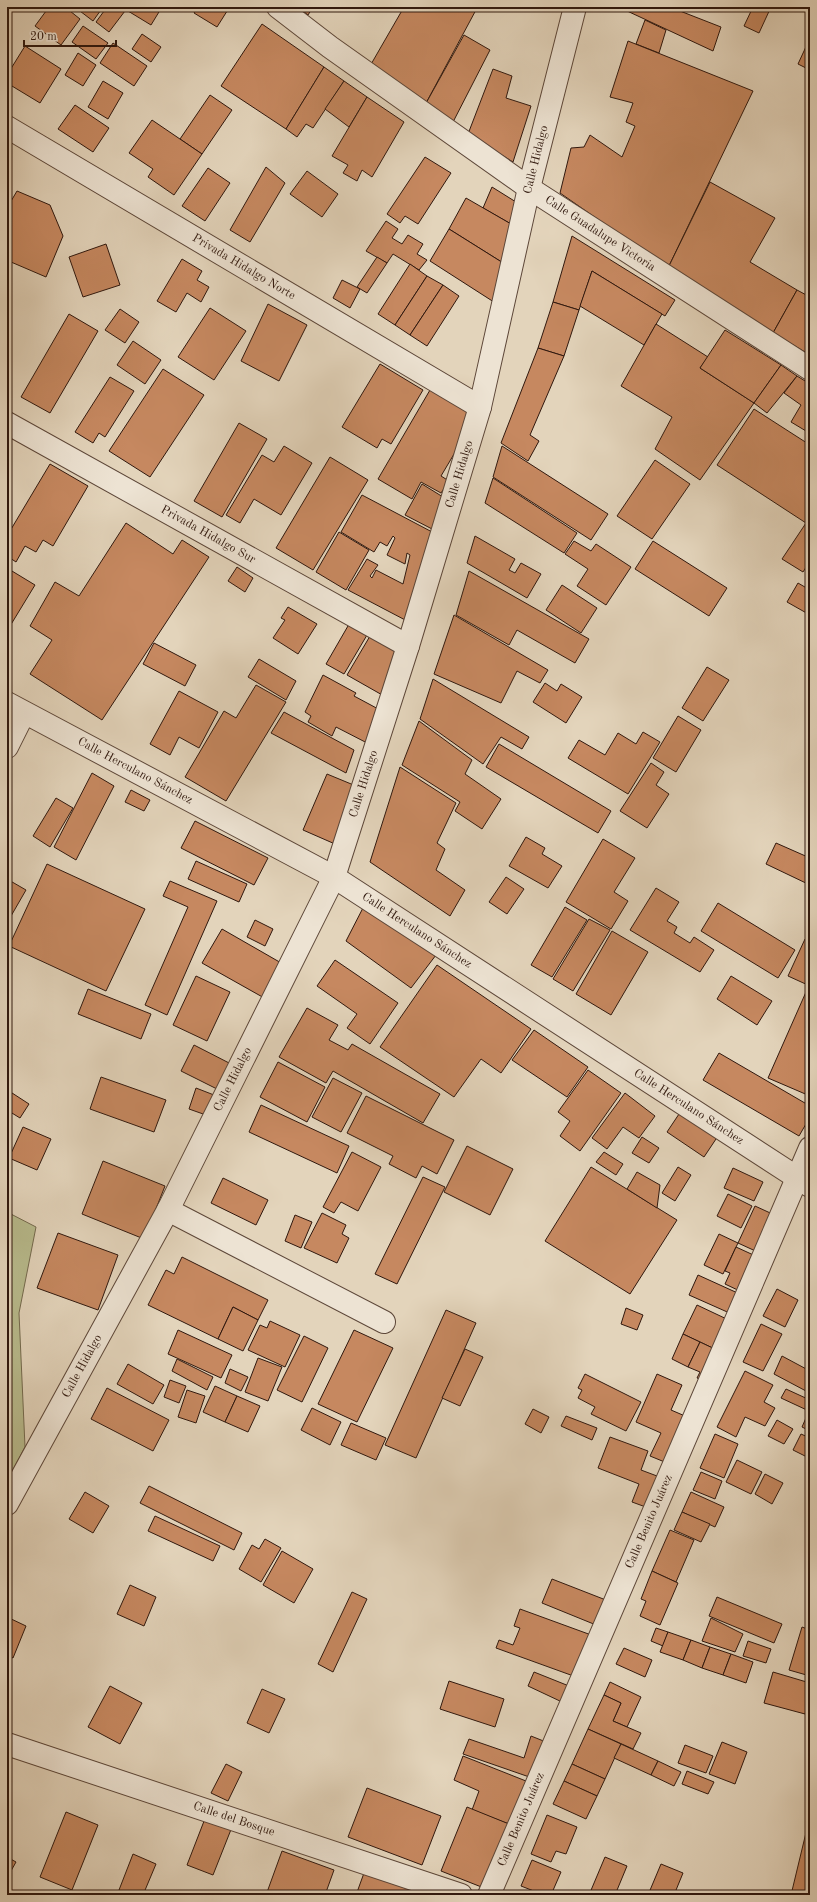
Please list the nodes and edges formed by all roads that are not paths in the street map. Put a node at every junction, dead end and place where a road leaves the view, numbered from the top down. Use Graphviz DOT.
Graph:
graph roads {
  1 [pos="278,7"];
  2 [pos="574,7"];
  3 [pos="7,128"];
  4 [pos="529,188"];
  5 [pos="810,369"];
  6 [pos="480,407"];
  7 [pos="7,423"];
  8 [pos="408,646"];
  9 [pos="16,708"];
  10 [pos="7,747"];
  11 [pos="334,877"];
  12 [pos="810,1148"];
  13 [pos="804,1182"];
  14 [pos="168,1210"];
  15 [pos="384,1322"];
  16 [pos="7,1504"];
  17 [pos="7,1744"];
  18 [pos="461,1895"];
  19 [pos="489,1895"];
  1 -- 4 [label="street, Calle Guadalupe Victoria"];
  2 -- 4 [label="street, Calle Hidalgo"];
  3 -- 6 [label="street, Privada Hidalgo Norte"];
  4 -- 5 [label="street, Calle Guadalupe Victoria"];
  4 -- 6 [label="street, Calle Hidalgo"];
  6 -- 8 [label="street, Calle Hidalgo"];
  7 -- 8 [label="street, Privada Hidalgo Sur"];
  8 -- 11 [label="street, Calle Hidalgo"];
  9 -- 10 [label="street"];
  9 -- 11 [label="street, Calle Herculano Sánchez"];
  11 -- 13 [label="street, Calle Herculano Sánchez"];
  11 -- 14 [label="street, Calle Hidalgo"];
  12 -- 13 [label="street, Calle Benito Juárez"];
  13 -- 19 [label="street, Calle Benito Juárez"];
  14 -- 15 [label="street"];
  14 -- 16 [label="street, Calle Hidalgo"];
  17 -- 18 [label="street, Calle del Bosque"];
}
